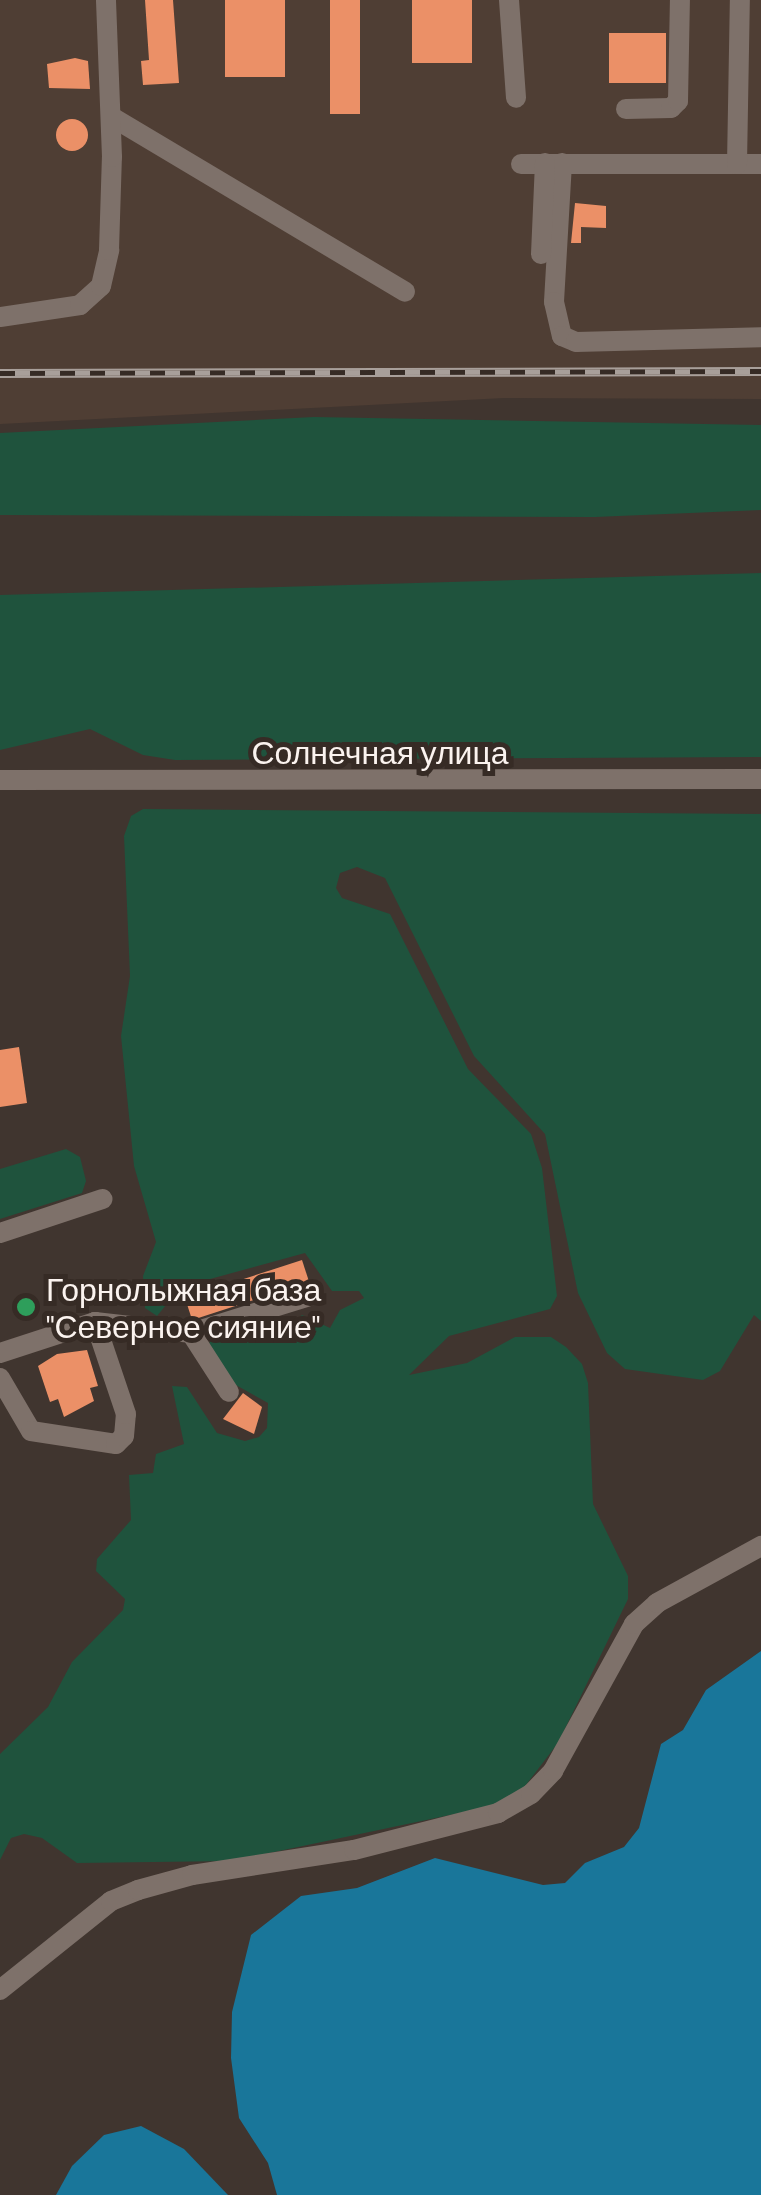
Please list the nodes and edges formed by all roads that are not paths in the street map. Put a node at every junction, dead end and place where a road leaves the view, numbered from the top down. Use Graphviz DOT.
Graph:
graph roads {
  1 [pos="106,0"];
  2 [pos="510,0"];
  3 [pos="680,0"];
  4 [pos="740,0"];
  5 [pos="516,98"];
  6 [pos="626,109"];
  7 [pos="112,117"];
  8 [pos="553,163"];
  9 [pos="521,164"];
  10 [pos="738,164"];
  11 [pos="761,164"];
  12 [pos="542,254"];
  13 [pos="405,292"];
  14 [pos="0,317"];
  15 [pos="761,337"];
  16 [pos="761,779"];
  17 [pos="0,780"];
  18 [pos="102,1199"];
  19 [pos="0,1233"];
  20 [pos="313,1295"];
  21 [pos="96,1322"];
  22 [pos="191,1333"];
  23 [pos="0,1353"];
  24 [pos="0,1378"];
  25 [pos="229,1392"];
  26 [pos="761,1546"];
  27 [pos="0,1990"];
  1 -- 7 [label="street"];
  2 -- 5 [label="street"];
  3 -- 6 [label="street"];
  4 -- 10 [label="street"];
  7 -- 13 [label="street"];
  7 -- 14 [label="street"];
  8 -- 9 [label="street"];
  8 -- 10 [label="street"];
  8 -- 12 [label="street"];
  8 -- 15 [label="street"];
  10 -- 11 [label="street"];
  16 -- 17 [label="street, Солнечная улица"];
  18 -- 19 [label="street"];
  20 -- 22 [label="street"];
  21 -- 22 [label="street"];
  21 -- 23 [label="street"];
  21 -- 24 [label="street"];
  22 -- 25 [label="street"];
  26 -- 27 [label="street"];
}
